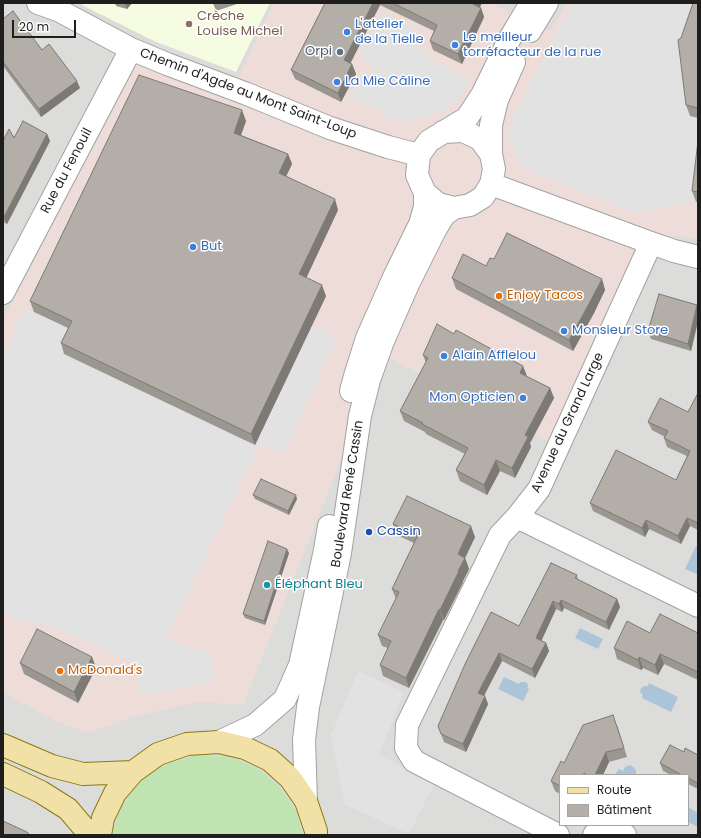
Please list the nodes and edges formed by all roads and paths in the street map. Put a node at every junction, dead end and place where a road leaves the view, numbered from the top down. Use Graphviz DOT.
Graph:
graph roads {
  1 [pos="531,3"];
  2 [pos="547,3"];
  3 [pos="52,5"];
  4 [pos="131,48"];
  5 [pos="443,132"];
  6 [pos="419,154"];
  7 [pos="491,154"];
  8 [pos="491,184"];
  9 [pos="425,193"];
  10 [pos="454,208"];
  11 [pos="651,243"];
  12 [pos="698,257"];
  13 [pos="3,293"];
  14 [pos="517,517"];
  15 [pos="698,606"];
  16 [pos="3,734"];
  17 [pos="219,742"];
  18 [pos="3,745"];
  19 [pos="52,766"];
  20 [pos="133,772"];
  21 [pos="3,774"];
  22 [pos="306,801"];
  23 [pos="90,835"];
  24 [pos="100,835"];
  25 [pos="316,835"];
  26 [pos="558,835"];
  27 [pos="594,835"];
  28 [pos="625,835"];
  1 -- 5 [label="street"];
  2 -- 7 [label="street"];
  3 -- 4 [label="street, Chemin d'Agde au Mont Saint-Loup"];
  4 -- 6 [label="street, Chemin d'Agde au Mont Saint-Loup"];
  4 -- 13 [label="street, Rue du Fenouil"];
  5 -- 6 [label="street"];
  5 -- 7 [label="street"];
  6 -- 9 [label="street"];
  7 -- 8 [label="street"];
  8 -- 10 [label="street"];
  8 -- 11 [label="street"];
  9 -- 10 [label="street"];
  9 -- 17 [label="street, Boulevard René Cassin"];
  10 -- 22 [label="street, Boulevard René Cassin"];
  11 -- 12 [label="street"];
  11 -- 14 [label="street, Avenue du Grand Large"];
  14 -- 15 [label="street"];
  14 -- 26 [label="street, Avenue du Grand Large"];
  16 -- 19 [label="street"];
  17 -- 20 [label="main road"];
  17 -- 22 [label="main road"];
  18 -- 19 [label="main road"];
  19 -- 20 [label="main road"];
  20 -- 24 [label="main road"];
  21 -- 23 [label="main road"];
  22 -- 25 [label="main road"];
  27 -- 28 [label="street"];
}
